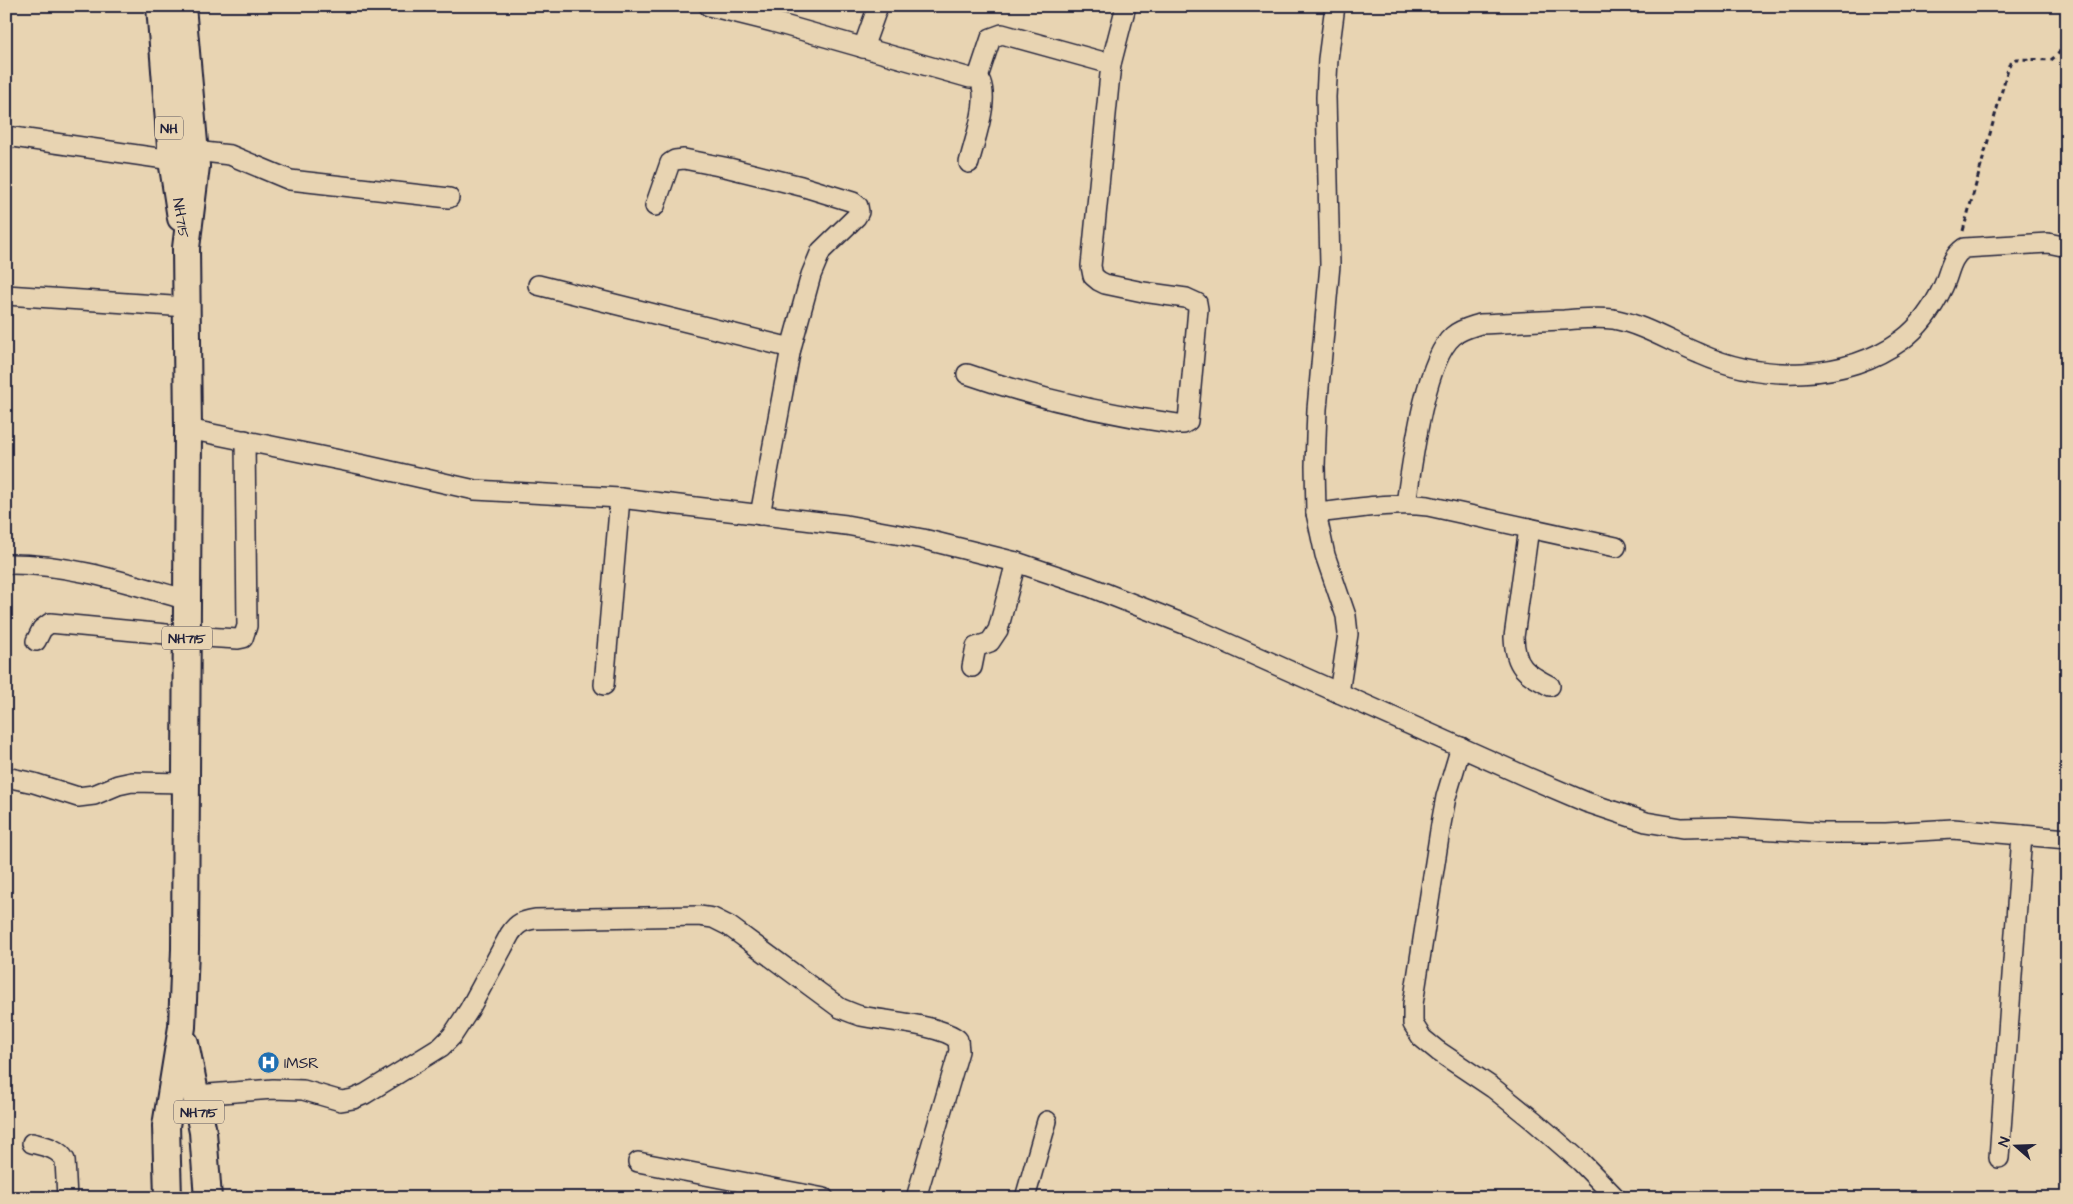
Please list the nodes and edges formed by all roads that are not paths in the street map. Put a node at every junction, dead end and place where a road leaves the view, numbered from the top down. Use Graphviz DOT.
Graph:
graph roads {
  1 [pos="160,6"];
  2 [pos="182,6"];
  3 [pos="709,6"];
  4 [pos="878,6"];
  5 [pos="1126,6"];
  6 [pos="1335,6"];
  7 [pos="863,48"];
  8 [pos="1111,64"];
  9 [pos="978,77"];
  10 [pos="6,136"];
  11 [pos="183,155"];
  12 [pos="969,163"];
  13 [pos="449,198"];
  14 [pos="655,206"];
  15 [pos="2067,247"];
  16 [pos="186,248"];
  17 [pos="538,284"];
  18 [pos="6,295"];
  19 [pos="187,307"];
  20 [pos="791,348"];
  21 [pos="967,374"];
  22 [pos="188,429"];
  23 [pos="245,440"];
  24 [pos="620,498"];
  25 [pos="1406,504"];
  26 [pos="1316,513"];
  27 [pos="760,516"];
  28 [pos="1529,528"];
  29 [pos="1616,547"];
  30 [pos="1016,562"];
  31 [pos="6,564"];
  32 [pos="187,600"];
  33 [pos="187,636"];
  34 [pos="36,641"];
  35 [pos="972,666"];
  36 [pos="604,685"];
  37 [pos="1550,686"];
  38 [pos="1339,692"];
  39 [pos="1461,748"];
  40 [pos="6,777"];
  41 [pos="185,783"];
  42 [pos="2022,835"];
  43 [pos="2067,839"];
  44 [pos="182,1027"];
  45 [pos="196,1095"];
  46 [pos="1047,1121"];
  47 [pos="32,1143"];
  48 [pos="1999,1158"];
  49 [pos="638,1162"];
  50 [pos="67,1198"];
  51 [pos="168,1198"];
  52 [pos="208,1198"];
  53 [pos="824,1198"];
  54 [pos="916,1198"];
  55 [pos="1025,1198"];
  56 [pos="1616,1198"];
  1 -- 11 [label="highway, NH715 / NH"];
  2 -- 11 [label="highway, NH715 / NH"];
  3 -- 7 [label="street"];
  4 -- 7 [label="street"];
  5 -- 8 [label="street"];
  6 -- 26 [label="street"];
  7 -- 9 [label="street"];
  8 -- 9 [label="street"];
  8 -- 21 [label="street"];
  9 -- 12 [label="street"];
  10 -- 11 [label="street"];
  11 -- 13 [label="street"];
  11 -- 16 [label="highway, NH715 / NH"];
  14 -- 20 [label="street"];
  15 -- 25 [label="street"];
  16 -- 19 [label="highway, NH715"];
  17 -- 20 [label="street"];
  18 -- 19 [label="street"];
  19 -- 22 [label="highway, NH715"];
  20 -- 27 [label="street"];
  22 -- 23 [label="street"];
  22 -- 32 [label="highway, NH715"];
  23 -- 24 [label="street"];
  23 -- 33 [label="street"];
  24 -- 27 [label="street"];
  24 -- 36 [label="street"];
  25 -- 26 [label="street"];
  25 -- 28 [label="street"];
  26 -- 38 [label="street"];
  27 -- 30 [label="street"];
  28 -- 29 [label="street"];
  28 -- 37 [label="street"];
  30 -- 35 [label="street"];
  30 -- 38 [label="street"];
  31 -- 32 [label="street"];
  32 -- 33 [label="highway, NH715"];
  33 -- 34 [label="street"];
  33 -- 41 [label="highway, NH715"];
  38 -- 39 [label="street"];
  39 -- 42 [label="street"];
  39 -- 56 [label="street"];
  40 -- 41 [label="street"];
  41 -- 44 [label="highway, NH715"];
  42 -- 43 [label="street"];
  42 -- 48 [label="street"];
  44 -- 45 [label="highway, NH715"];
  44 -- 51 [label="highway, NH715"];
  45 -- 52 [label="highway, NH715"];
  45 -- 54 [label="street"];
  46 -- 55 [label="street"];
  47 -- 50 [label="street"];
  49 -- 53 [label="street"];
}
